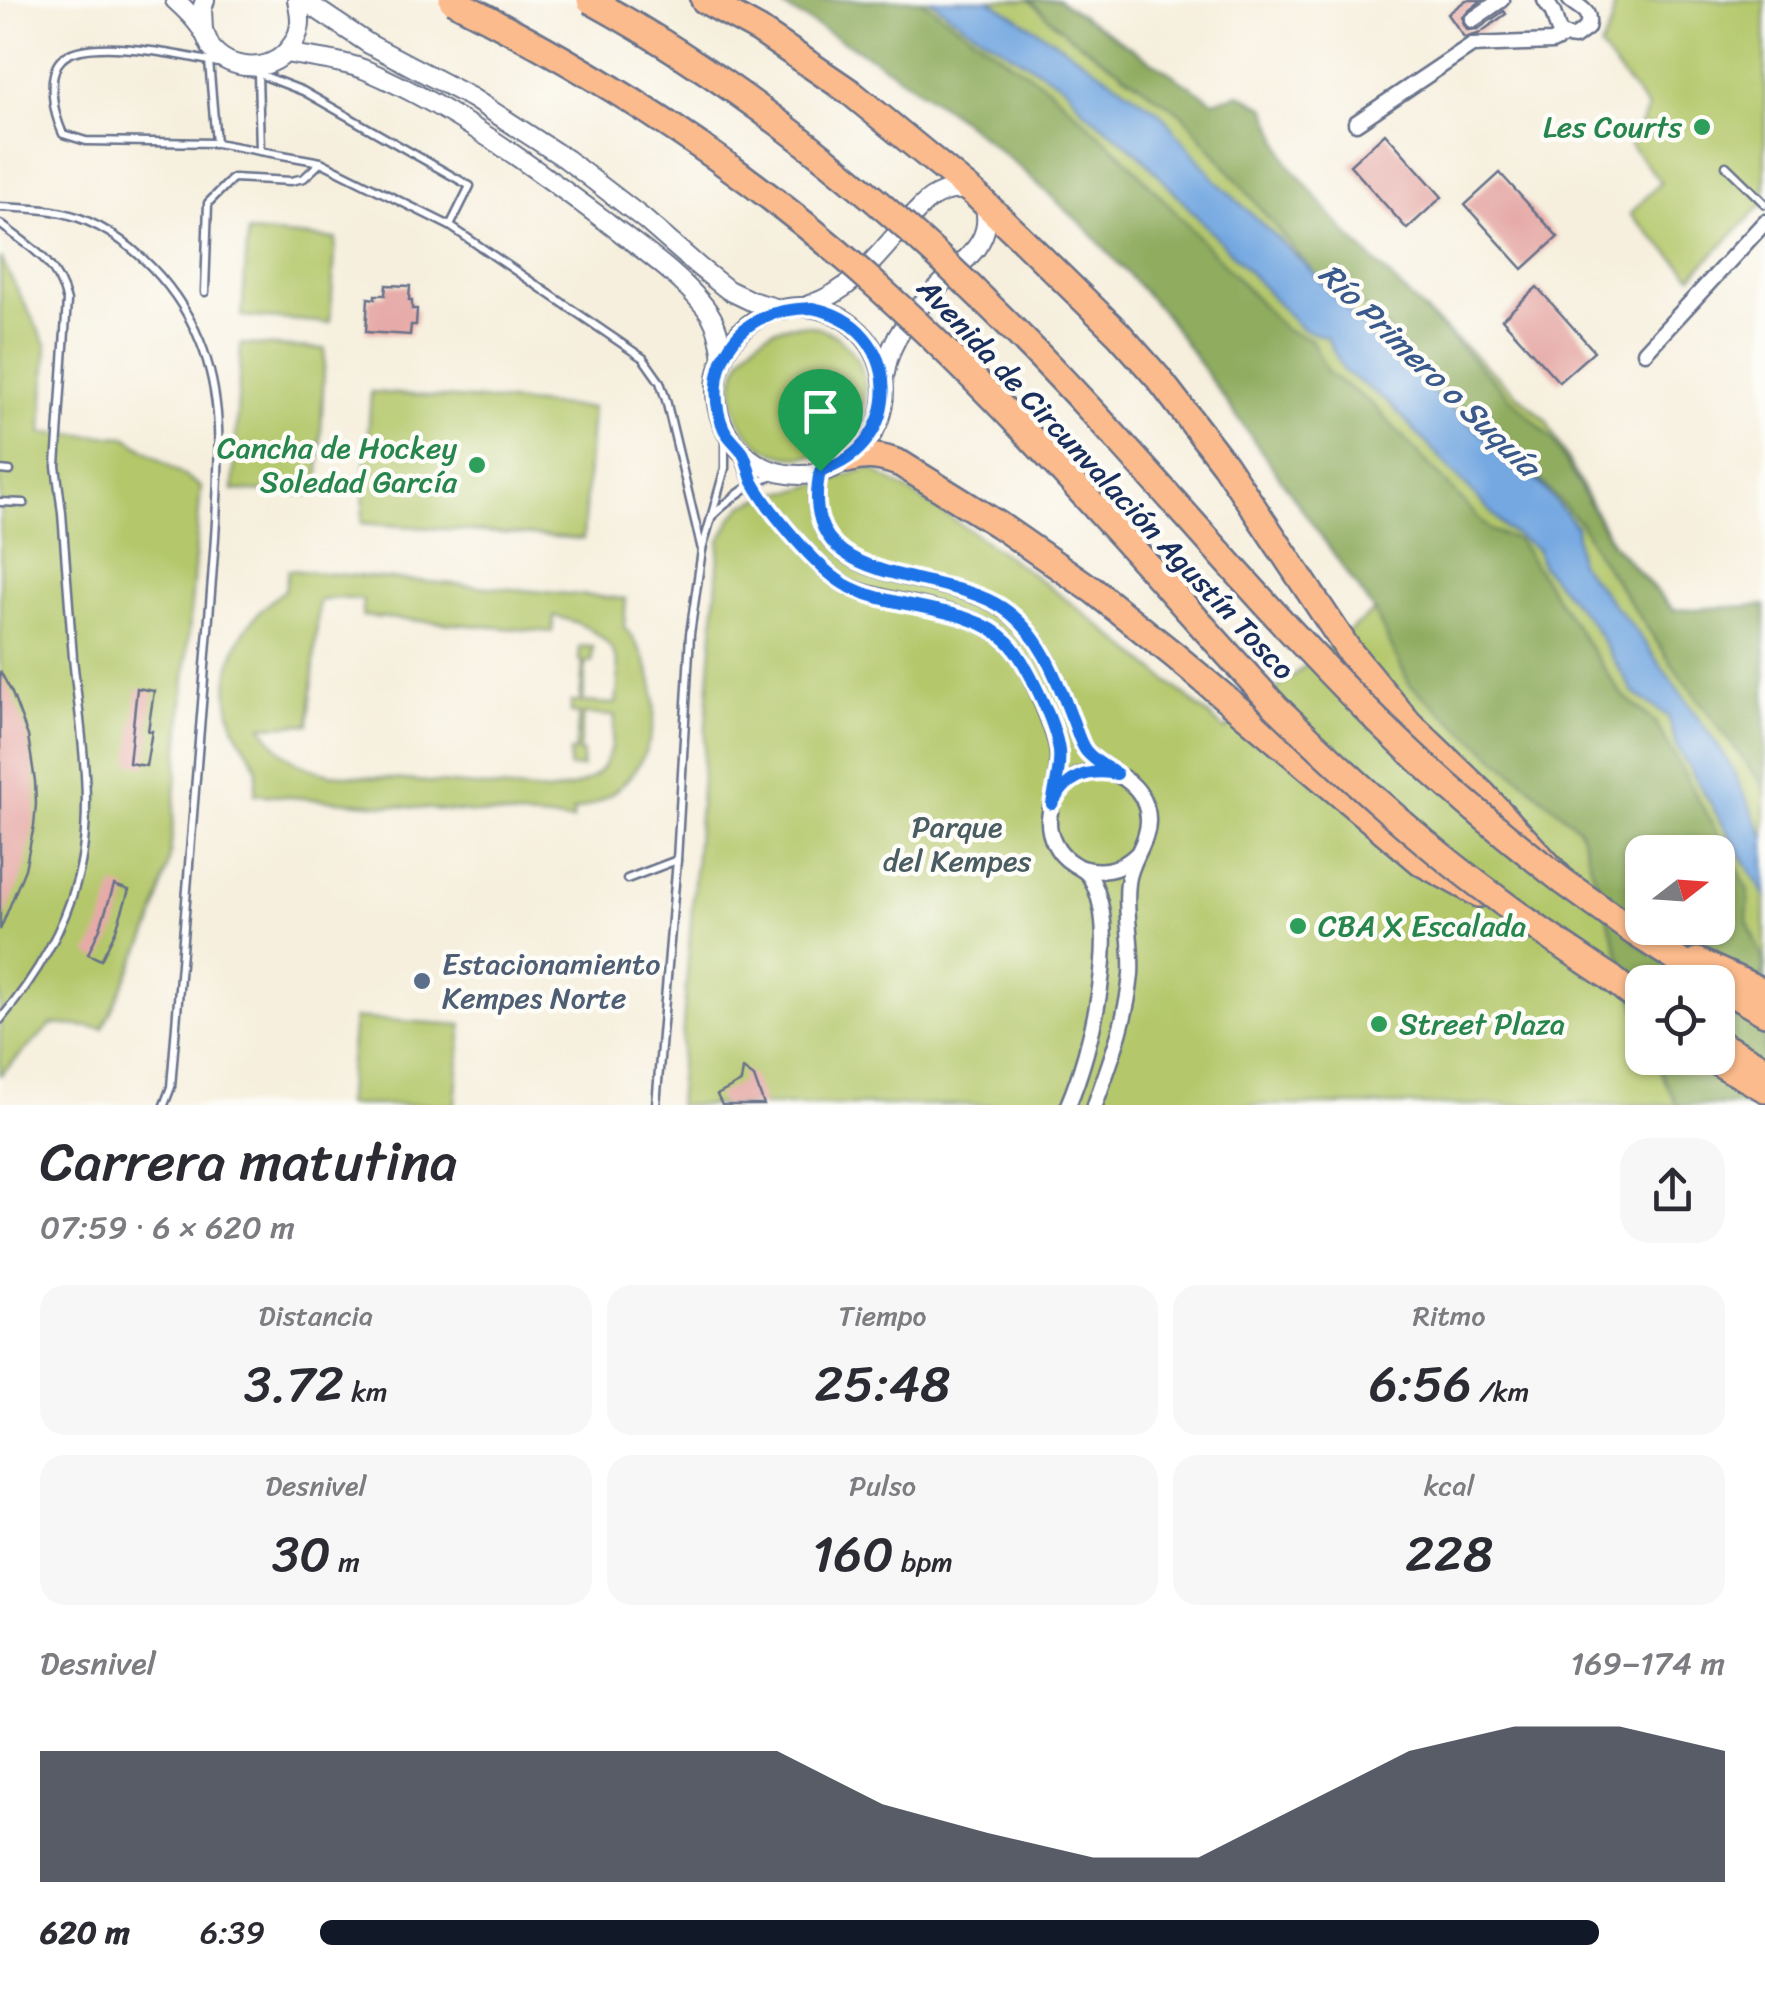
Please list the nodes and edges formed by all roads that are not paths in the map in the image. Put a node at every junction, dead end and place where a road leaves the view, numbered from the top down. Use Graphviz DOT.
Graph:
graph roads {
  1 [pos="175,0"];
  2 [pos="206,0"];
  3 [pos="300,0"];
  4 [pos="452,0"];
  5 [pos="590,0"];
  6 [pos="704,0"];
  7 [pos="1500,0"];
  8 [pos="1545,0"];
  9 [pos="1570,0"];
  10 [pos="1472,20"];
  11 [pos="203,30"];
  12 [pos="1564,36"];
  13 [pos="286,53"];
  14 [pos="209,61"];
  15 [pos="258,73"];
  16 [pos="1356,123"];
  17 [pos="216,142"];
  18 [pos="260,150"];
  19 [pos="321,162"];
  20 [pos="1726,166"];
  21 [pos="977,196"];
  22 [pos="1765,204"];
  23 [pos="0,206"];
  24 [pos="1765,222"];
  25 [pos="0,224"];
  26 [pos="450,226"];
  27 [pos="205,292"];
  28 [pos="790,309"];
  29 [pos="1646,352"];
  30 [pos="723,357"];
  31 [pos="884,384"];
  32 [pos="725,431"];
  33 [pos="743,453"];
  34 [pos="848,460"];
  35 [pos="0,470"];
  36 [pos="10,470"];
  37 [pos="820,471"];
  38 [pos="785,473"];
  39 [pos="754,482"];
  40 [pos="0,502"];
  41 [pos="24,504"];
  42 [pos="710,518"];
  43 [pos="702,550"];
  44 [pos="1117,774"];
  45 [pos="1052,804"];
  46 [pos="1137,853"];
  47 [pos="677,860"];
  48 [pos="1080,868"];
  49 [pos="627,880"];
  50 [pos="1564,882"];
  51 [pos="1528,920"];
  52 [pos="1625,927"];
  53 [pos="1653,945"];
  54 [pos="1660,945"];
  55 [pos="1685,965"];
  56 [pos="1625,988"];
  57 [pos="1765,992"];
  58 [pos="1735,996"];
  59 [pos="1765,1013"];
  60 [pos="0,1020"];
  61 [pos="1735,1052"];
  62 [pos="1765,1069"];
  63 [pos="1735,1072"];
  64 [pos="1765,1089"];
  65 [pos="164,1105"];
  66 [pos="656,1105"];
  67 [pos="1068,1105"];
  68 [pos="1094,1105"];
  1 -- 11 [label="street"];
  2 -- 11 [label="street"];
  3 -- 13 [label="street"];
  3 -- 28 [label="street"];
  4 -- 51 [label="highway, Avenida de Circunvalación Agustín Tosco, bridge"];
  5 -- 50 [label="highway, Avenida de Circunvalación Agustín Tosco, bridge"];
  6 -- 21 [label="highway"];
  7 -- 10 [label="street"];
  8 -- 12 [label="street"];
  9 -- 12 [label="street"];
  11 -- 13 [label="street"];
  12 -- 16 [label="street"];
  13 -- 30 [label="street"];
  14 -- 15 [label="lane"];
  14 -- 17 [label="lane"];
  14 -- 17 [label="lane"];
  15 -- 18 [label="lane"];
  15 -- 26 [label="lane"];
  17 -- 18 [label="lane"];
  18 -- 19 [label="lane"];
  19 -- 26 [label="lane"];
  19 -- 27 [label="lane"];
  20 -- 22 [label="lane"];
  21 -- 28 [label="street"];
  21 -- 31 [label="street"];
  21 -- 50 [label="highway, bridge"];
  23 -- 65 [label="lane"];
  24 -- 29 [label="street"];
  25 -- 60 [label="lane"];
  26 -- 43 [label="lane"];
  28 -- 30 [label="street"];
  28 -- 31 [label="street"];
  30 -- 32 [label="street"];
  31 -- 34 [label="street"];
  32 -- 33 [label="street"];
  32 -- 42 [label="lane"];
  33 -- 38 [label="street"];
  33 -- 39 [label="street"];
  34 -- 37 [label="street"];
  34 -- 51 [label="highway, bridge"];
  35 -- 36 [label="lane"];
  37 -- 38 [label="street"];
  37 -- 44 [label="street"];
  38 -- 39 [label="lane"];
  39 -- 42 [label="lane"];
  39 -- 45 [label="street"];
  40 -- 41 [label="lane"];
  42 -- 43 [label="lane"];
  43 -- 47 [label="lane"];
  44 -- 45 [label="street"];
  44 -- 46 [label="street"];
  45 -- 48 [label="street"];
  46 -- 48 [label="street"];
  46 -- 68 [label="street"];
  47 -- 49 [label="lane"];
  47 -- 66 [label="lane"];
  48 -- 67 [label="street"];
  50 -- 52 [label="highway, Avenida de Circunvalación Agustín Tosco"];
  51 -- 56 [label="highway, Avenida de Circunvalación Agustín Tosco, bridge"];
  53 -- 55 [label="highway, Avenida de Circunvalación Agustín Tosco"];
  54 -- 57 [label="highway"];
  58 -- 59 [label="highway, Avenida de Circunvalación Agustín Tosco"];
  61 -- 62 [label="highway"];
  63 -- 64 [label="highway"];
}
